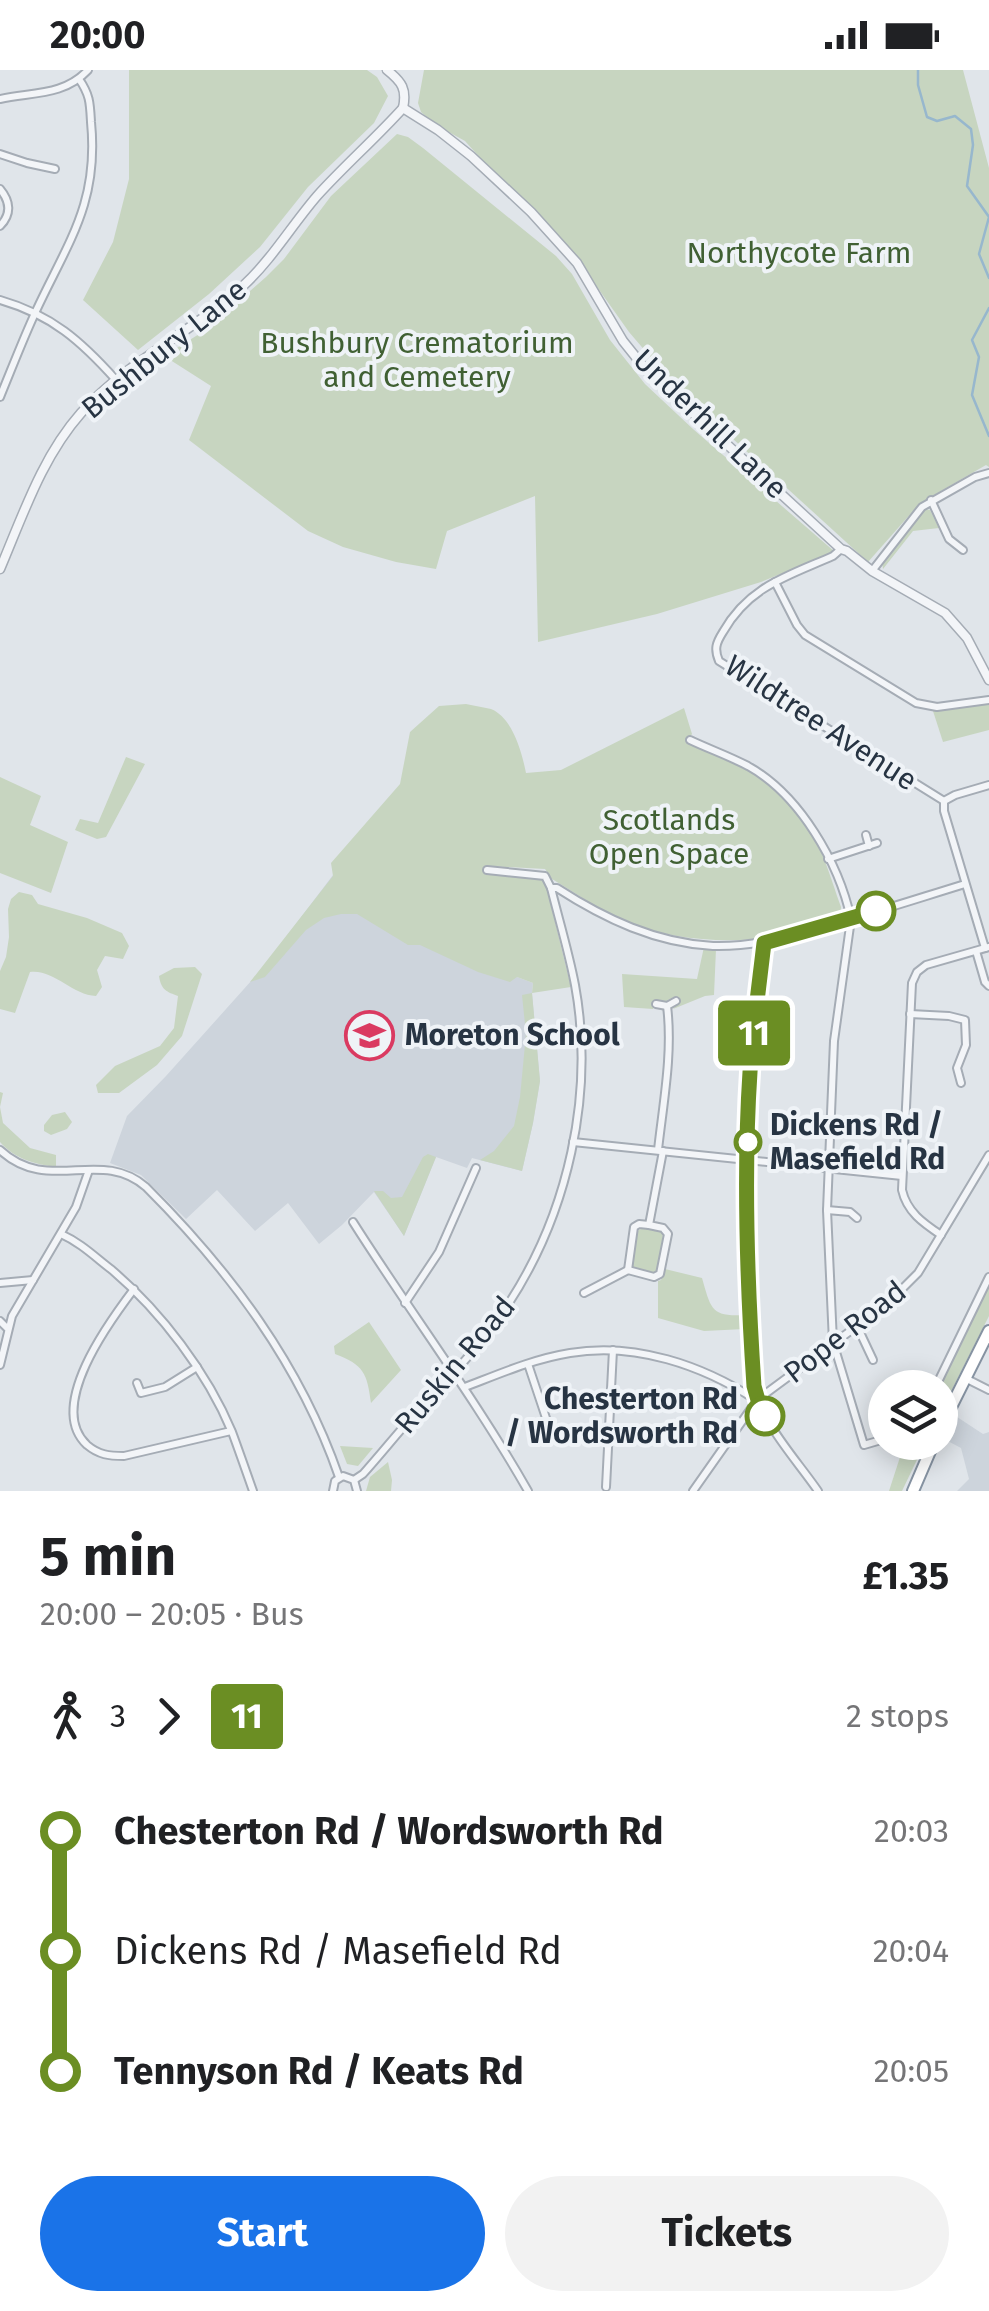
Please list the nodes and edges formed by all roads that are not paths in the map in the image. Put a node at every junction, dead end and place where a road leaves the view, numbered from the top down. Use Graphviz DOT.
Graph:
graph roads {
  1 [pos="88,70"];
  2 [pos="387,70"];
  3 [pos="79,79"];
  4 [pos="0,99"];
  5 [pos="402,108"];
  6 [pos="47,155"];
  7 [pos="2,156"];
  8 [pos="0,166"];
  9 [pos="44,167"];
  10 [pos="56,169"];
  11 [pos="0,188"];
  12 [pos="0,226"];
  13 [pos="0,300"];
  14 [pos="36,312"];
  15 [pos="116,380"];
  16 [pos="0,397"];
  17 [pos="989,473"];
  18 [pos="931,500"];
  19 [pos="841,549"];
  20 [pos="963,550"];
  21 [pos="0,567"];
  22 [pos="872,571"];
  23 [pos="775,582"];
  24 [pos="989,680"];
  25 [pos="989,700"];
  26 [pos="690,740"];
  27 [pos="989,785"];
  28 [pos="944,801"];
  29 [pos="866,835"];
  30 [pos="828,860"];
  31 [pos="487,870"];
  32 [pos="965,884"];
  33 [pos="551,888"];
  34 [pos="851,919"];
  35 [pos="764,943"];
  36 [pos="983,949"];
  37 [pos="989,986"];
  38 [pos="676,1001"];
  39 [pos="656,1004"];
  40 [pos="667,1006"];
  41 [pos="910,1014"];
  42 [pos="961,1084"];
  43 [pos="573,1142"];
  44 [pos="0,1150"];
  45 [pos="661,1151"];
  46 [pos="989,1155"];
  47 [pos="747,1160"];
  48 [pos="476,1168"];
  49 [pos="827,1169"];
  50 [pos="89,1170"];
  51 [pos="902,1176"];
  52 [pos="827,1210"];
  53 [pos="858,1218"];
  54 [pos="353,1222"];
  55 [pos="650,1224"];
  56 [pos="61,1234"];
  57 [pos="942,1235"];
  58 [pos="628,1270"];
  59 [pos="989,1277"];
  60 [pos="34,1280"];
  61 [pos="0,1284"];
  62 [pos="134,1289"];
  63 [pos="584,1293"];
  64 [pos="405,1302"];
  65 [pos="0,1321"];
  66 [pos="857,1326"];
  67 [pos="4,1330"];
  68 [pos="989,1331"];
  69 [pos="834,1342"];
  70 [pos="614,1350"];
  71 [pos="873,1360"];
  72 [pos="528,1364"];
  73 [pos="0,1365"];
  74 [pos="197,1367"];
  75 [pos="944,1370"];
  76 [pos="454,1373"];
  77 [pos="965,1378"];
  78 [pos="138,1383"];
  79 [pos="465,1387"];
  80 [pos="989,1390"];
  81 [pos="141,1393"];
  82 [pos="958,1393"];
  83 [pos="128,1395"];
  84 [pos="758,1400"];
  85 [pos="548,1424"];
  86 [pos="232,1432"];
  87 [pos="868,1444"];
  88 [pos="926,1460"];
  89 [pos="339,1477"];
  90 [pos="354,1480"];
  91 [pos="606,1487"];
  92 [pos="253,1491"];
  93 [pos="332,1491"];
  94 [pos="357,1491"];
  95 [pos="528,1491"];
  96 [pos="693,1491"];
  97 [pos="818,1491"];
  98 [pos="912,1491"];
  1 -- 3 [label="street"];
  2 -- 5 [label="street"];
  3 -- 4 [label="street"];
  3 -- 14 [label="street"];
  5 -- 15 [label="street, Bushbury Lane"];
  5 -- 19 [label="street, Underhill Lane"];
  6 -- 9 [label="street"];
  7 -- 8 [label="street"];
  7 -- 9 [label="street"];
  9 -- 10 [label="street"];
  11 -- 12 [label="street"];
  13 -- 14 [label="street"];
  14 -- 15 [label="street"];
  14 -- 16 [label="street"];
  15 -- 21 [label="street, Bushbury Lane"];
  17 -- 18 [label="street"];
  18 -- 20 [label="street"];
  18 -- 22 [label="street"];
  19 -- 22 [label="street, Underhill Lane"];
  19 -- 23 [label="street, Wildtree Avenue"];
  22 -- 24 [label="street, Underhill Lane"];
  23 -- 25 [label="street"];
  23 -- 28 [label="street, Wildtree Avenue"];
  26 -- 30 [label="street"];
  27 -- 28 [label="street"];
  28 -- 32 [label="street, Wildtree Avenue"];
  29 -- 30 [label="street"];
  30 -- 34 [label="street"];
  31 -- 33 [label="street"];
  32 -- 34 [label="street"];
  32 -- 36 [label="street, Wildtree Avenue"];
  33 -- 35 [label="street"];
  33 -- 43 [label="street, Ruskin Road"];
  34 -- 35 [label="street"];
  34 -- 49 [label="street"];
  35 -- 47 [label="street"];
  36 -- 37 [label="street, Wildtree Avenue"];
  36 -- 41 [label="street"];
  38 -- 40 [label="street"];
  39 -- 40 [label="street"];
  40 -- 45 [label="street"];
  41 -- 42 [label="street"];
  41 -- 51 [label="street"];
  43 -- 45 [label="street"];
  43 -- 76 [label="street, Ruskin Road"];
  44 -- 50 [label="street"];
  45 -- 47 [label="street"];
  45 -- 55 [label="street"];
  46 -- 57 [label="street, Pope Road"];
  47 -- 49 [label="street"];
  47 -- 84 [label="street"];
  48 -- 64 [label="street"];
  49 -- 51 [label="street"];
  49 -- 52 [label="street"];
  50 -- 56 [label="street"];
  50 -- 89 [label="street"];
  51 -- 57 [label="street"];
  52 -- 53 [label="street"];
  52 -- 69 [label="street"];
  54 -- 64 [label="street"];
  55 -- 58 [label="street"];
  55 -- 58 [label="street"];
  56 -- 60 [label="street"];
  56 -- 62 [label="street"];
  57 -- 66 [label="street, Pope Road"];
  58 -- 63 [label="street"];
  59 -- 75 [label="street"];
  60 -- 61 [label="street"];
  60 -- 67 [label="street"];
  62 -- 74 [label="street"];
  62 -- 86 [label="street"];
  64 -- 76 [label="street"];
  65 -- 67 [label="street"];
  66 -- 69 [label="street, Pope Road"];
  66 -- 71 [label="street"];
  67 -- 73 [label="street"];
  68 -- 77 [label="highway"];
  69 -- 84 [label="street, Pope Road"];
  69 -- 87 [label="street"];
  70 -- 72 [label="street"];
  70 -- 84 [label="street"];
  70 -- 91 [label="street"];
  72 -- 79 [label="street"];
  72 -- 85 [label="street"];
  74 -- 81 [label="street"];
  74 -- 86 [label="street"];
  76 -- 79 [label="street"];
  76 -- 90 [label="street, Ruskin Road"];
  77 -- 80 [label="street"];
  77 -- 82 [label="highway"];
  78 -- 81 [label="street"];
  79 -- 95 [label="street"];
  81 -- 83 [label="street"];
  84 -- 96 [label="street, Pope Road"];
  84 -- 97 [label="street"];
  86 -- 92 [label="street"];
  88 -- 98 [label="highway"];
  89 -- 90 [label="street"];
  89 -- 93 [label="street"];
  90 -- 94 [label="street"];
}
